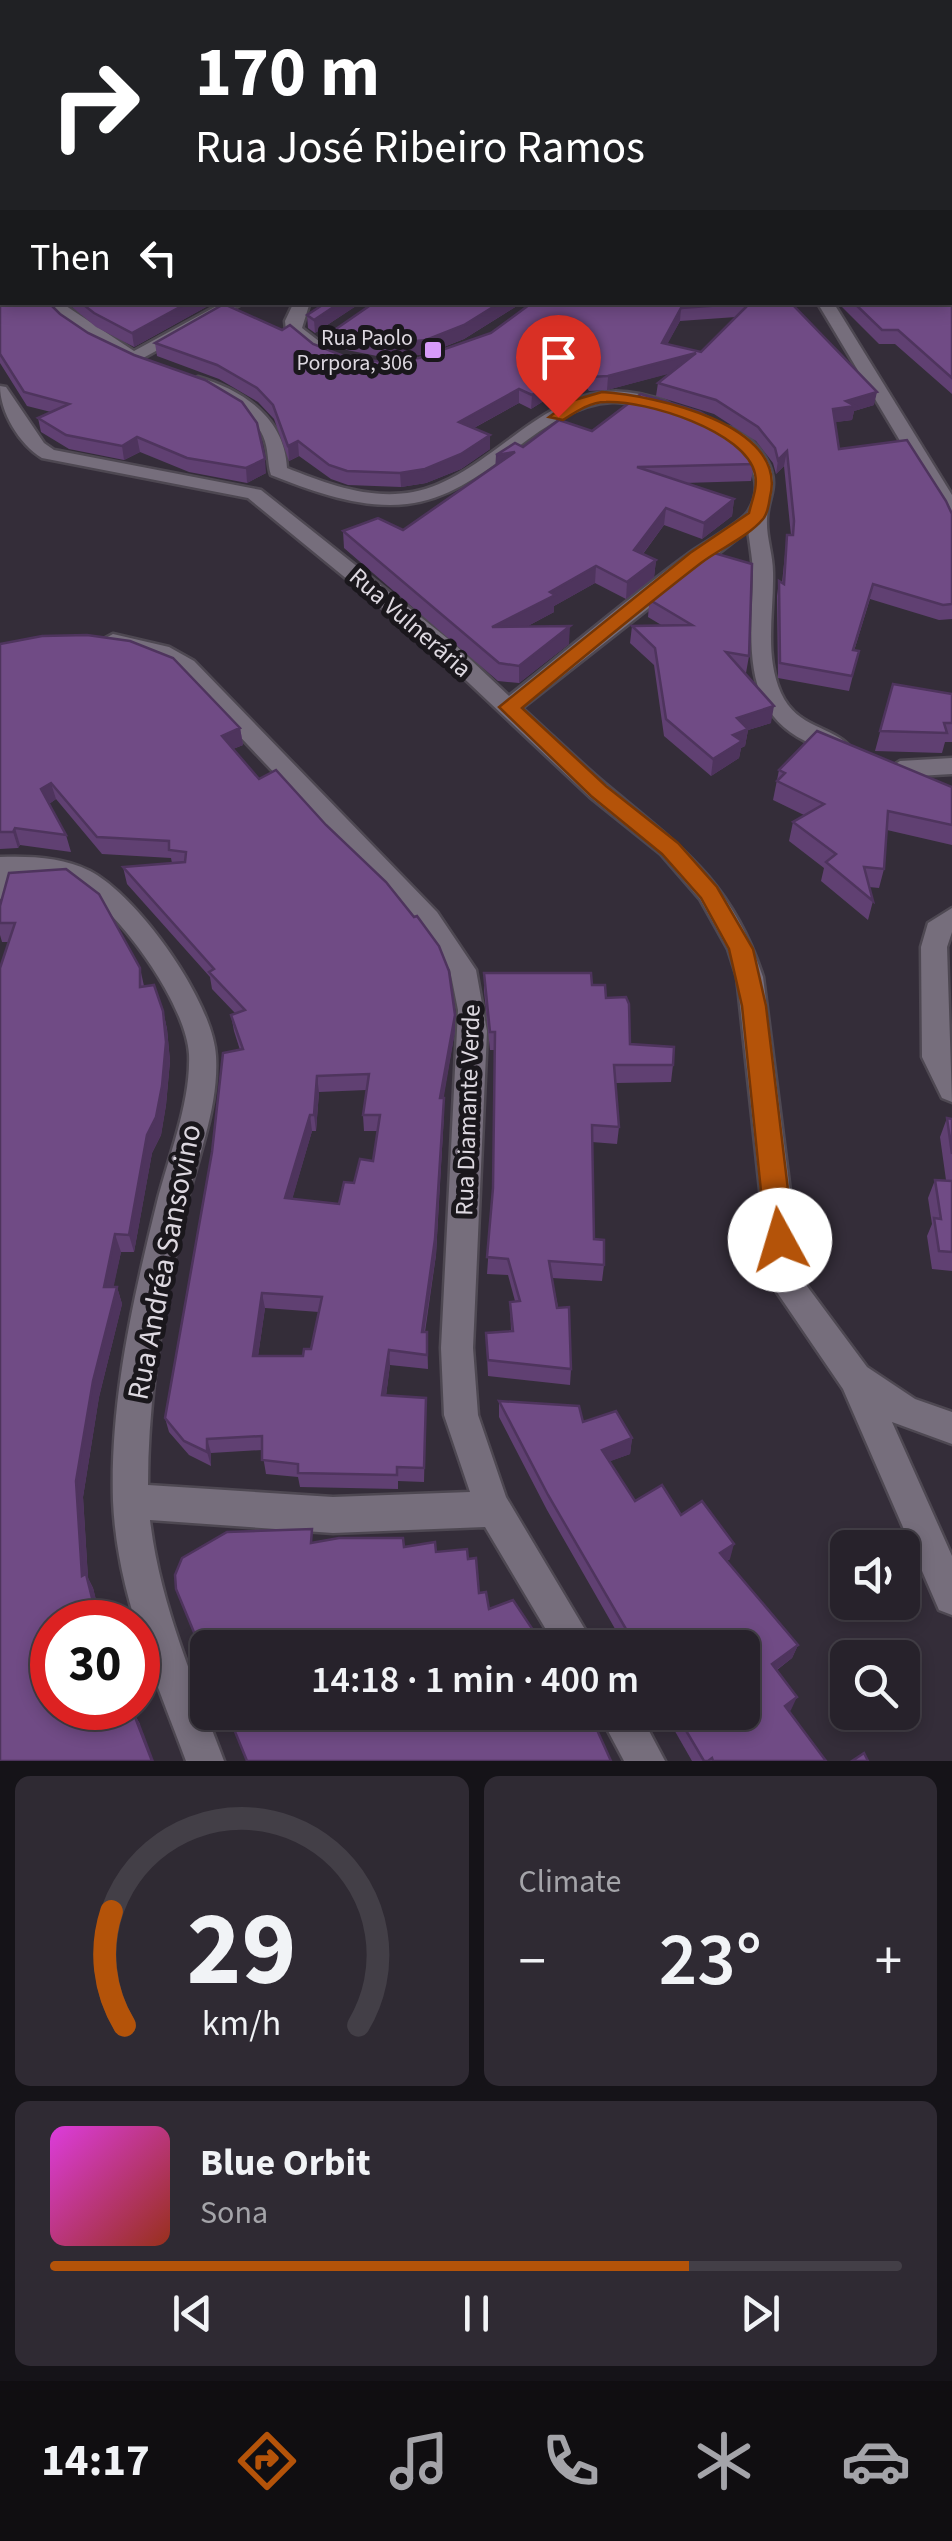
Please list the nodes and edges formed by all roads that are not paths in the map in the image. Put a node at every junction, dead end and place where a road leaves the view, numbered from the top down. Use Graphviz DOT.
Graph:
graph roads {
  1 [pos="54,305"];
  2 [pos="234,305"];
  3 [pos="301,305"];
  4 [pos="826,305"];
  5 [pos="340,359"];
  6 [pos="189,378"];
  7 [pos="0,391"];
  8 [pos="278,471"];
  9 [pos="254,494"];
  10 [pos="952,511"];
  11 [pos="757,515"];
  12 [pos="697,557"];
  13 [pos="747,567"];
  14 [pos="84,638"];
  15 [pos="510,707"];
  16 [pos="884,764"];
  17 [pos="952,766"];
  18 [pos="952,792"];
  19 [pos="3,874"];
  20 [pos="948,918"];
  21 [pos="952,1090"];
  22 [pos="856,1378"];
  23 [pos="952,1428"];
  24 [pos="131,1501"];
  25 [pos="494,1509"];
  26 [pos="952,1598"];
  27 [pos="567,1630"];
  28 [pos="628,1730"];
  29 [pos="205,1761"];
  30 [pos="646,1761"];
  1 -- 2 [label="street"];
  3 -- 5 [label="street"];
  4 -- 10 [label="street"];
  6 -- 8 [label="street"];
  7 -- 9 [label="street, Rua Vulnerária"];
  8 -- 9 [label="street"];
  8 -- 11 [label="street"];
  9 -- 15 [label="street, Rua Vulnerária"];
  11 -- 12 [label="street"];
  11 -- 13 [label="street"];
  12 -- 13 [label="street"];
  12 -- 15 [label="street"];
  13 -- 16 [label="street"];
  14 -- 25 [label="street, Rua Diamante Verde"];
  15 -- 22 [label="street, Rua Vulnerária"];
  16 -- 17 [label="street"];
  16 -- 18 [label="street"];
  19 -- 24 [label="street, Rua Andréa Sansovino"];
  20 -- 21 [label="street"];
  22 -- 23 [label="street, Rua Vulnerária"];
  22 -- 26 [label="street"];
  24 -- 25 [label="street"];
  24 -- 29 [label="street, Rua Andréa Sansovino"];
  25 -- 27 [label="street, Rua Diamante Verde"];
  28 -- 30 [label="street"];
}
